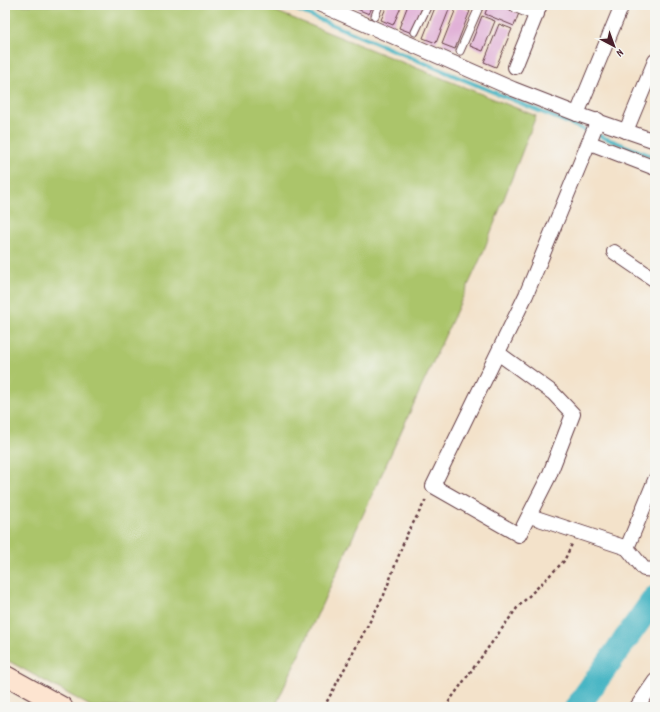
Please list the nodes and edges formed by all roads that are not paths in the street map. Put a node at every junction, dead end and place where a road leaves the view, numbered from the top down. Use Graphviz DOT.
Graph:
graph roads {
  1 [pos="321,5"];
  2 [pos="379,5"];
  3 [pos="428,5"];
  4 [pos="480,5"];
  5 [pos="516,5"];
  6 [pos="622,5"];
  7 [pos="538,9"];
  8 [pos="375,16"];
  9 [pos="416,32"];
  10 [pos="460,51"];
  11 [pos="655,61"];
  12 [pos="515,67"];
  13 [pos="577,114"];
  14 [pos="598,120"];
  15 [pos="626,130"];
  16 [pos="655,141"];
  17 [pos="590,143"];
  18 [pos="655,168"];
  19 [pos="614,252"];
  20 [pos="655,280"];
  21 [pos="498,353"];
  22 [pos="655,480"];
  23 [pos="530,516"];
  24 [pos="627,548"];
  25 [pos="655,570"];
  26 [pos="5,675"];
  27 [pos="655,681"];
  28 [pos="650,696"];
  29 [pos="63,707"];
  30 [pos="637,707"];
  1 -- 13 [label="street"];
  2 -- 8 [label="lane"];
  3 -- 9 [label="lane"];
  4 -- 10 [label="lane"];
  5 -- 7 [label="street"];
  6 -- 13 [label="street"];
  7 -- 12 [label="street"];
  11 -- 15 [label="street"];
  13 -- 14 [label="street"];
  14 -- 15 [label="street"];
  14 -- 17 [label="street"];
  15 -- 16 [label="street"];
  17 -- 18 [label="street"];
  17 -- 21 [label="street"];
  19 -- 20 [label="street"];
  21 -- 23 [label="street"];
  21 -- 23 [label="street"];
  22 -- 24 [label="street"];
  23 -- 24 [label="street"];
  24 -- 25 [label="street"];
  26 -- 29 [label="main road"];
  27 -- 28 [label="street"];
  28 -- 30 [label="street"];
}
